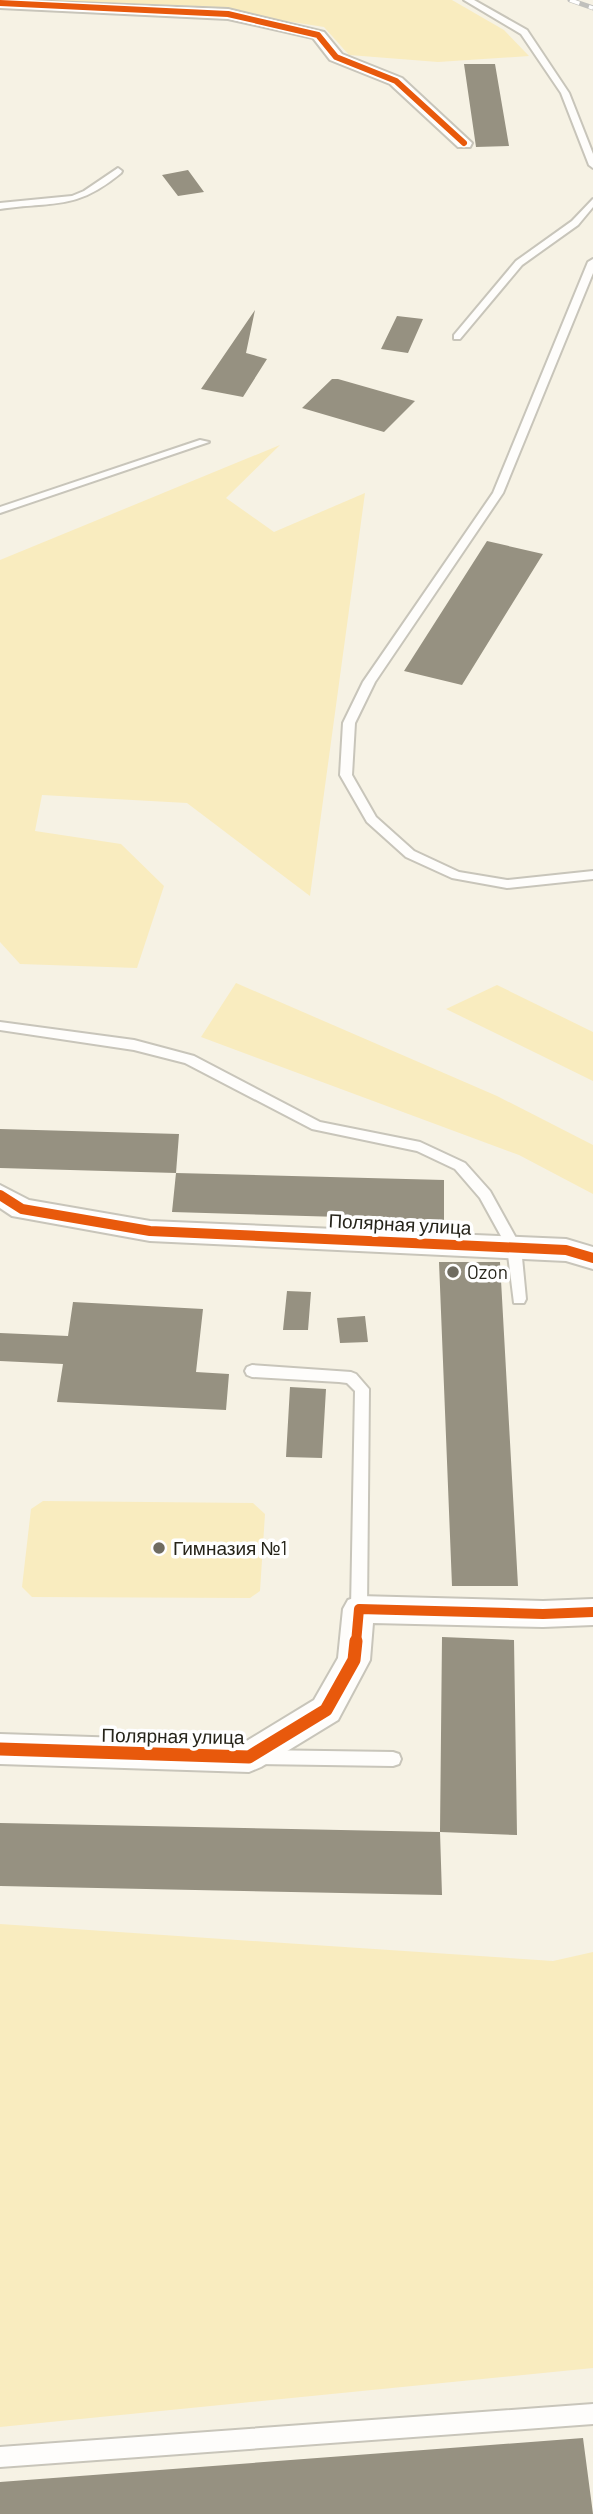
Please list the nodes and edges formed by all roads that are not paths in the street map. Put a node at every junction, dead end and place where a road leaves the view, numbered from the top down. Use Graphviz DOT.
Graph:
graph roads {
  1 [pos="468,0"];
  2 [pos="0,4"];
  3 [pos="464,143"];
  4 [pos="593,165"];
  5 [pos="118,171"];
  6 [pos="593,202"];
  7 [pos="0,206"];
  8 [pos="593,262"];
  9 [pos="457,337"];
  10 [pos="204,442"];
  11 [pos="0,510"];
  12 [pos="593,875"];
  13 [pos="0,1026"];
  14 [pos="0,1195"];
  15 [pos="514,1247"];
  16 [pos="593,1258"];
  17 [pos="519,1299"];
  18 [pos="252,1371"];
  19 [pos="359,1609"];
  20 [pos="593,1612"];
  21 [pos="0,1749"];
  22 [pos="249,1757"];
  23 [pos="393,1759"];
  24 [pos="593,2414"];
  25 [pos="0,2457"];
  1 -- 4 [label="lane"];
  2 -- 3 [label="street"];
  5 -- 7 [label="lane"];
  6 -- 9 [label="lane"];
  8 -- 12 [label="lane"];
  10 -- 11 [label="lane"];
  13 -- 15 [label="lane"];
  14 -- 15 [label="street, Полярная улица"];
  15 -- 16 [label="street, Полярная улица"];
  15 -- 17 [label="lane"];
  18 -- 19 [label="lane"];
  19 -- 20 [label="street"];
  19 -- 22 [label="street, Полярная улица"];
  21 -- 22 [label="street, Полярная улица"];
  22 -- 23 [label="lane"];
  24 -- 25 [label="lane"];
}
